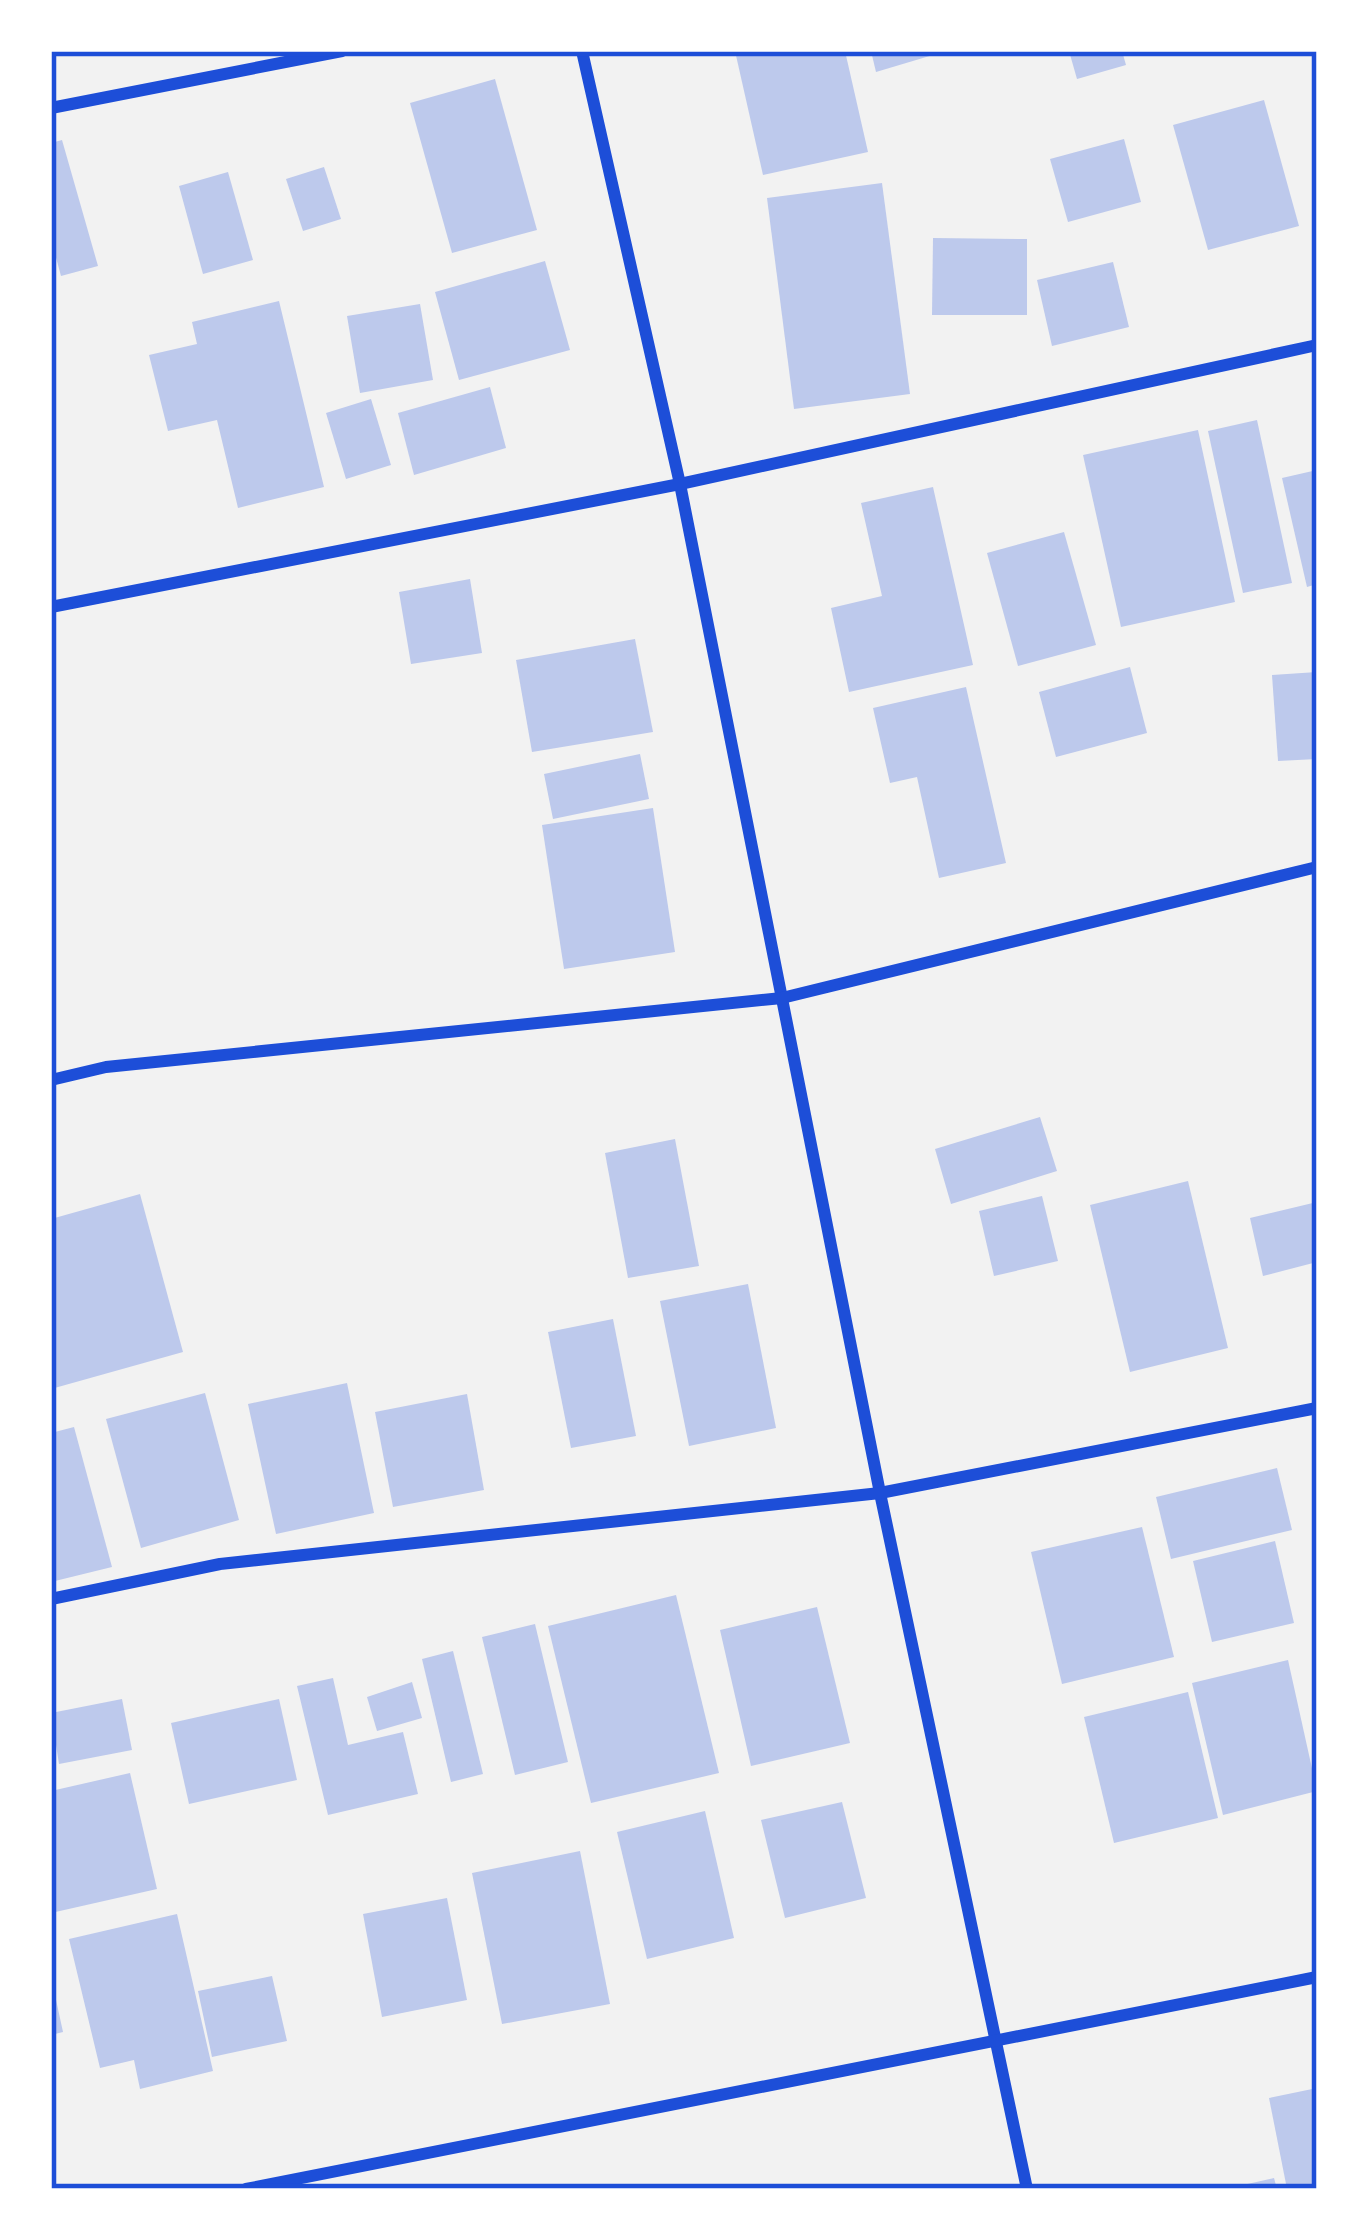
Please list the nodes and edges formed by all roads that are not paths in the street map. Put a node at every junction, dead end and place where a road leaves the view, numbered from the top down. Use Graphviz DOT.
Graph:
graph roads {
  1 [pos="342,51"];
  2 [pos="581,51"];
  3 [pos="51,107"];
  4 [pos="1317,345"];
  5 [pos="680,484"];
  6 [pos="51,607"];
  7 [pos="1317,867"];
  8 [pos="782,998"];
  9 [pos="51,1080"];
  10 [pos="1317,1408"];
  11 [pos="880,1493"];
  12 [pos="51,1599"];
  13 [pos="1317,1977"];
  14 [pos="998,2038"];
  15 [pos="247,2189"];
  16 [pos="1027,2189"];
  1 -- 3 [label="street"];
  2 -- 5 [label="street"];
  4 -- 5 [label="street"];
  5 -- 6 [label="street"];
  5 -- 8 [label="street"];
  7 -- 8 [label="street"];
  8 -- 9 [label="street"];
  8 -- 11 [label="street"];
  10 -- 11 [label="street"];
  11 -- 12 [label="street"];
  11 -- 14 [label="street"];
  13 -- 14 [label="street"];
  14 -- 15 [label="street"];
  14 -- 16 [label="street"];
}
